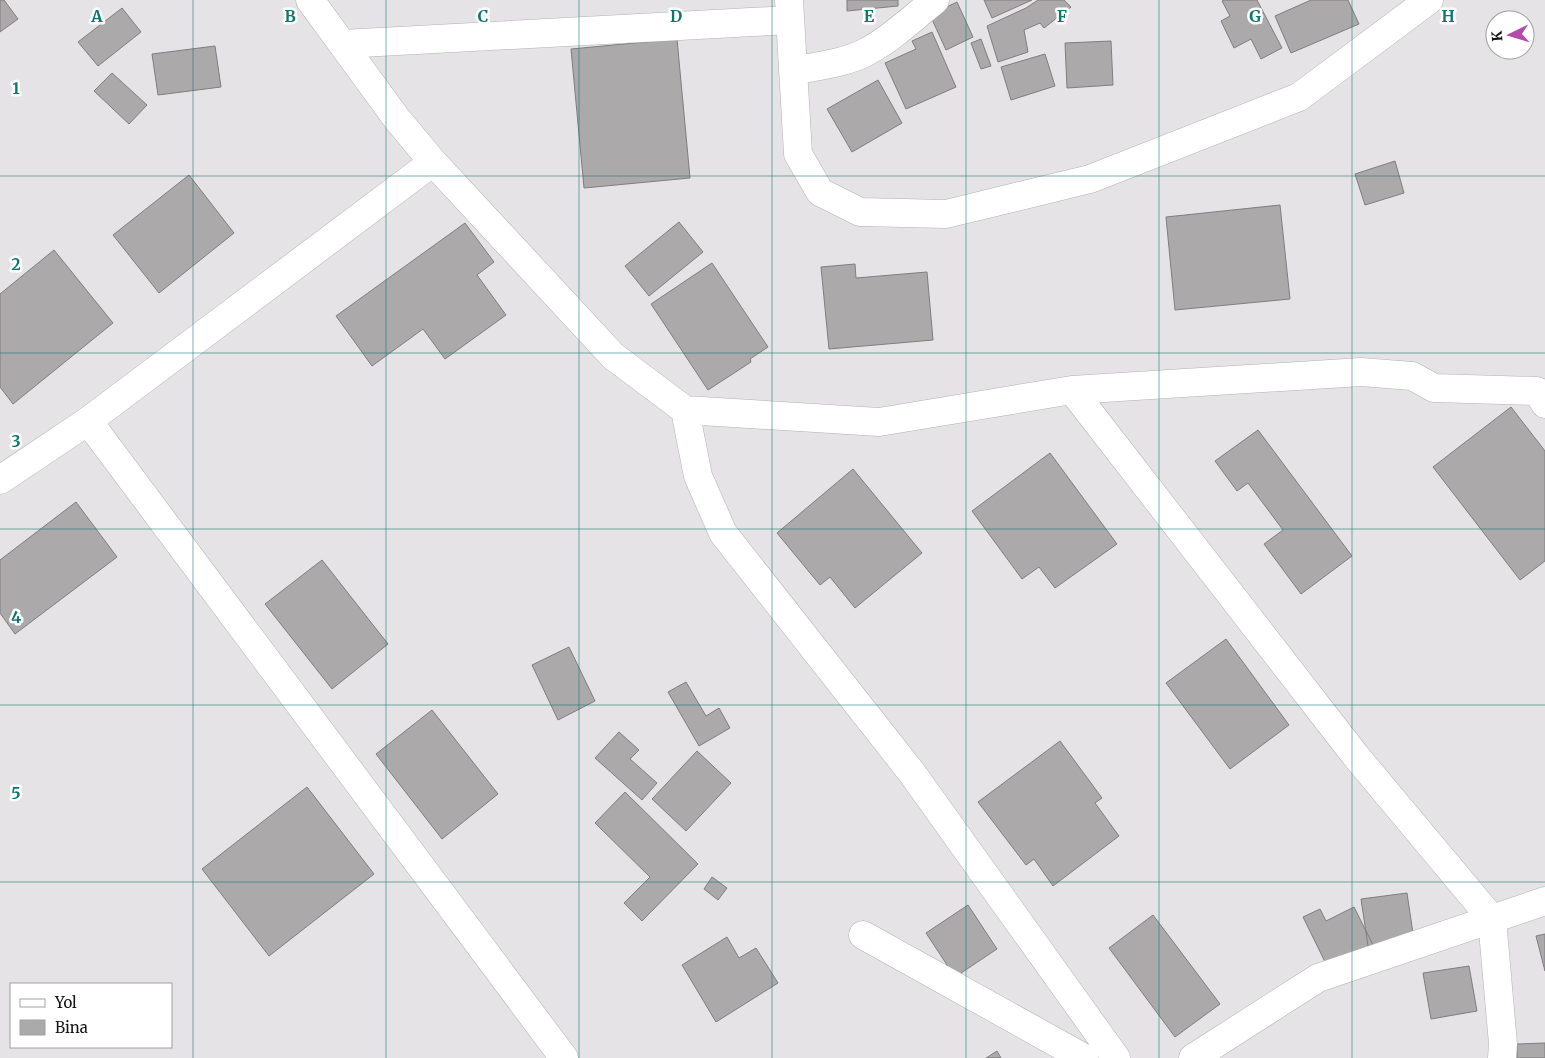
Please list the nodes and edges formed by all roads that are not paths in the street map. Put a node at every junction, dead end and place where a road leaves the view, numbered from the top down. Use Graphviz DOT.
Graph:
graph roads {
  1 [pos="310,0"];
  2 [pos="936,0"];
  3 [pos="1429,0"];
  4 [pos="790,10"];
  5 [pos="342,44"];
  6 [pos="793,71"];
  7 [pos="433,162"];
  8 [pos="1072,390"];
  9 [pos="1545,404"];
  10 [pos="685,410"];
  11 [pos="88,421"];
  12 [pos="0,480"];
  13 [pos="1545,901"];
  14 [pos="1492,919"];
  15 [pos="863,935"];
  16 [pos="564,1058"];
  17 [pos="1084,1058"];
  18 [pos="1116,1058"];
  19 [pos="1192,1058"];
  20 [pos="1502,1058"];
  1 -- 5 [label="street"];
  2 -- 6 [label="street"];
  3 -- 6 [label="street"];
  4 -- 5 [label="street"];
  4 -- 6 [label="street"];
  5 -- 7 [label="street"];
  7 -- 10 [label="street"];
  7 -- 11 [label="street"];
  8 -- 9 [label="street"];
  8 -- 10 [label="street"];
  8 -- 14 [label="street"];
  10 -- 18 [label="street"];
  11 -- 12 [label="street"];
  11 -- 16 [label="street"];
  13 -- 14 [label="street"];
  14 -- 19 [label="street"];
  14 -- 20 [label="street"];
  15 -- 17 [label="street"];
}
